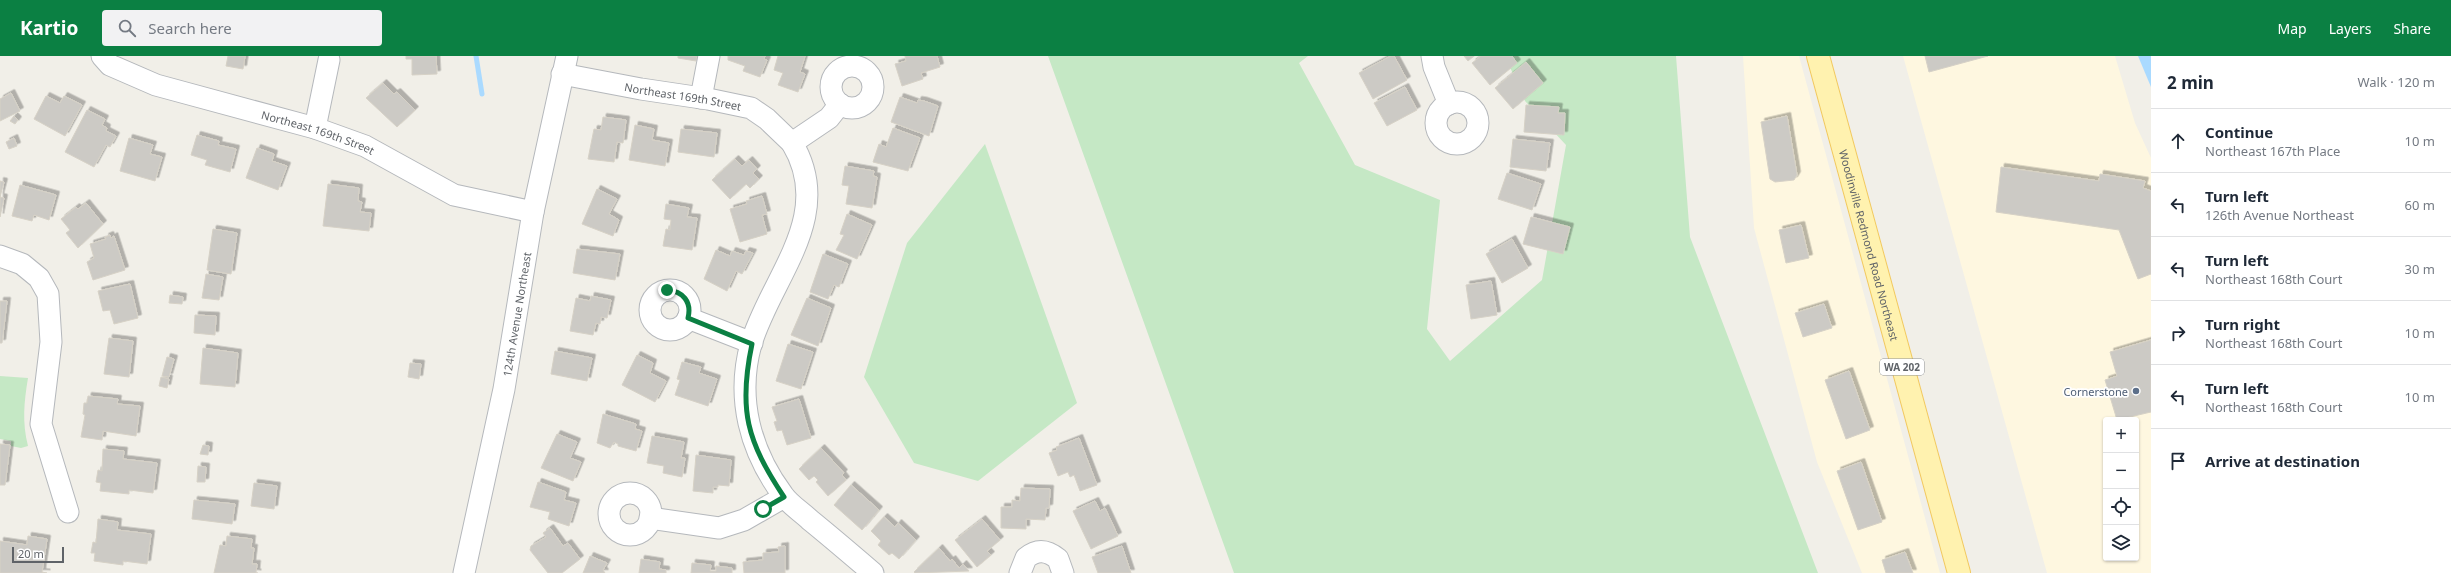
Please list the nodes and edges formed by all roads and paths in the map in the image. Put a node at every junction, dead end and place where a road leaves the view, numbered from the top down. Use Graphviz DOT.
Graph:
graph roads {
  1 [pos="102,56"];
  2 [pos="709,56"];
  3 [pos="1432,56"];
  4 [pos="1818,56"];
  5 [pos="332,57"];
  6 [pos="565,65"];
  7 [pos="701,98"];
  8 [pos="840,104"];
  9 [pos="1449,104"];
  10 [pos="314,128"];
  11 [pos="792,143"];
  12 [pos="534,212"];
  13 [pos="0,256"];
  14 [pos="688,318"];
  15 [pos="752,344"];
  16 [pos="784,497"];
  17 [pos="68,512"];
  18 [pos="650,518"];
  19 [pos="464,573"];
  20 [pos="872,573"];
  21 [pos="1020,573"];
  22 [pos="1063,573"];
  23 [pos="1959,573"];
  1 -- 10 [label="street, Northeast 169th Street"];
  2 -- 7 [label="street"];
  3 -- 9 [label="street"];
  4 -- 23 [label="main road, Woodinville Redmond Road Northeast / WA 202"];
  5 -- 10 [label="street"];
  6 -- 7 [label="street, Northeast 169th Street"];
  6 -- 12 [label="street, 124th Avenue Northeast"];
  7 -- 11 [label="street, Northeast 169th Street"];
  8 -- 11 [label="street"];
  10 -- 12 [label="street, Northeast 169th Street"];
  11 -- 15 [label="street, Northeast 169th Street"];
  12 -- 19 [label="street, 124th Avenue Northeast"];
  13 -- 17 [label="street"];
  14 -- 15 [label="street"];
  15 -- 16 [label="street, Northeast 169th Street"];
  16 -- 18 [label="street"];
  16 -- 20 [label="street, Northeast 169th Street"];
  21 -- 22 [label="street"];
}
